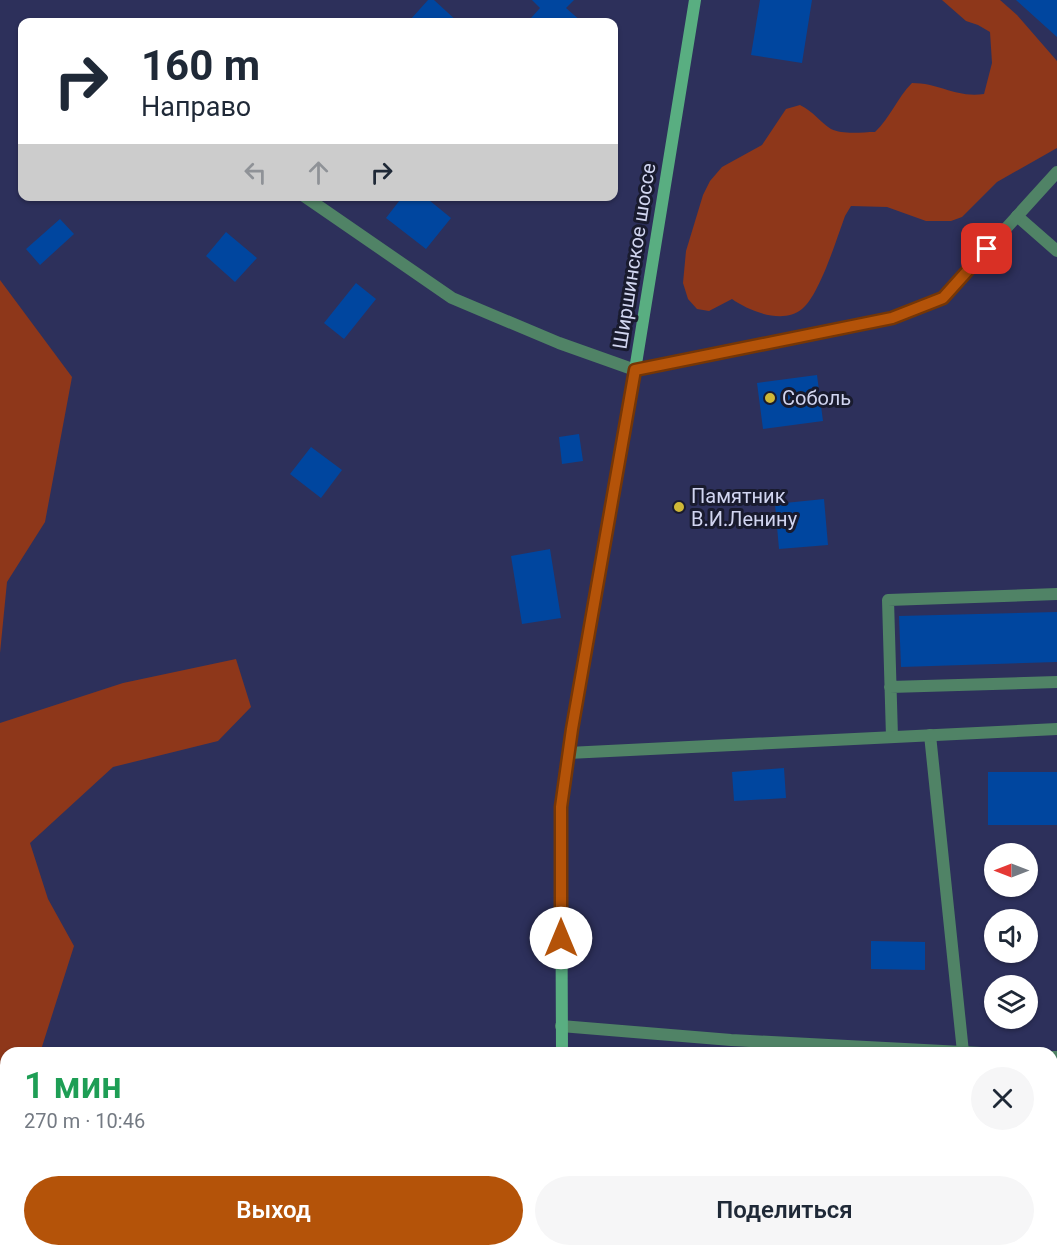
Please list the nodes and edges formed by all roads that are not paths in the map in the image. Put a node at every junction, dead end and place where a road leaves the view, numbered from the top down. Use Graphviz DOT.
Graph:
graph roads {
  1 [pos="695,0"];
  2 [pos="1057,171"];
  3 [pos="311,201"];
  4 [pos="1017,216"];
  5 [pos="1057,251"];
  6 [pos="635,370"];
  7 [pos="1057,594"];
  8 [pos="1057,682"];
  9 [pos="890,687"];
  10 [pos="1057,729"];
  11 [pos="930,735"];
  12 [pos="892,737"];
  13 [pos="568,753"];
  14 [pos="561,1026"];
  15 [pos="562,1047"];
  16 [pos="866,1047"];
  17 [pos="962,1047"];
  1 -- 6 [label="main road, Ширшинское шоссе"];
  2 -- 4 [label="street"];
  3 -- 6 [label="street"];
  4 -- 5 [label="street"];
  4 -- 6 [label="street"];
  6 -- 13 [label="main road, Ширшинское шоссе"];
  7 -- 9 [label="street"];
  8 -- 9 [label="street"];
  9 -- 12 [label="street"];
  10 -- 11 [label="street"];
  11 -- 12 [label="street"];
  11 -- 17 [label="street"];
  12 -- 13 [label="street"];
  13 -- 14 [label="main road, Ширшинское шоссе"];
  14 -- 15 [label="main road, Ширшинское шоссе"];
  14 -- 16 [label="street"];
}
